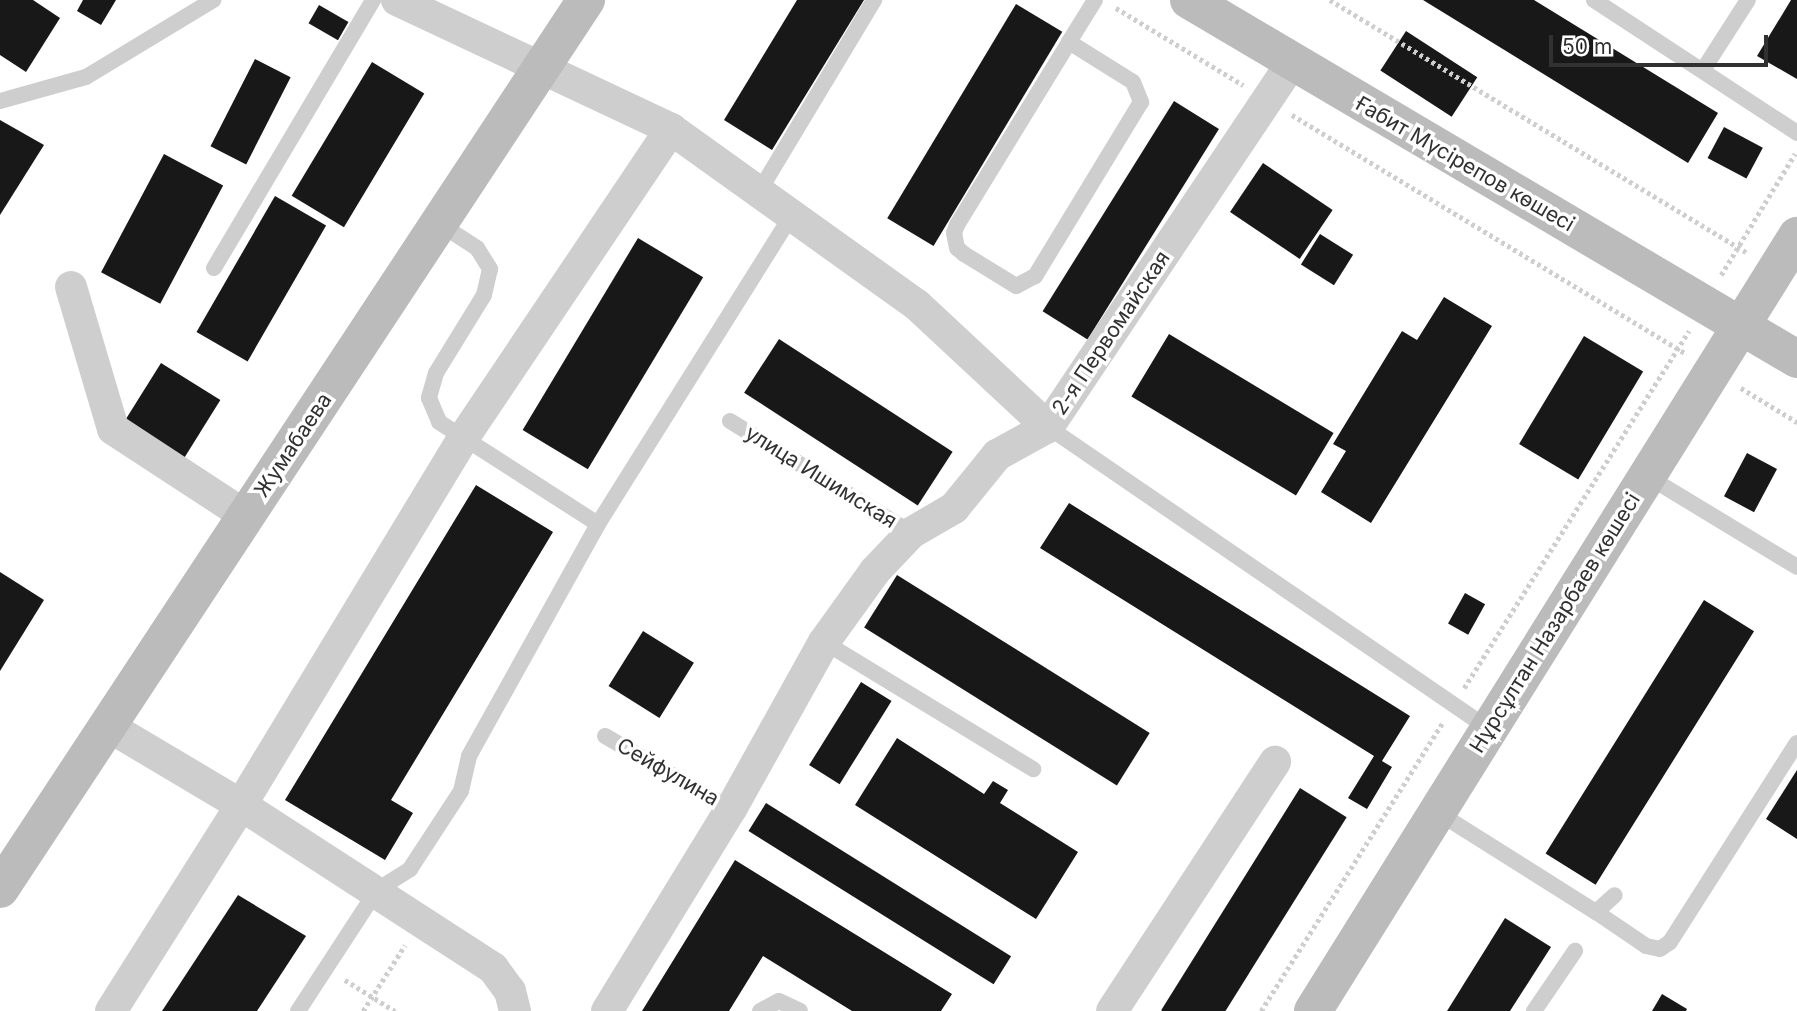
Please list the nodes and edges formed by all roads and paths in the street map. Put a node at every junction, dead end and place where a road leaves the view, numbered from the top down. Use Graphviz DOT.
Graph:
graph roads {
  1 [pos="213,0"];
  2 [pos="373,0"];
  3 [pos="397,0"];
  4 [pos="586,0"];
  5 [pos="874,0"];
  6 [pos="1095,0"];
  7 [pos="1104,0"];
  8 [pos="1189,0"];
  9 [pos="1330,0"];
  10 [pos="1594,0"];
  11 [pos="1748,0"];
  12 [pos="1069,43"];
  13 [pos="1292,63"];
  14 [pos="544,67"];
  15 [pos="1703,70"];
  16 [pos="0,100"];
  17 [pos="1268,101"];
  18 [pos="671,129"];
  19 [pos="1797,133"];
  20 [pos="1797,150"];
  21 [pos="760,190"];
  22 [pos="793,213"];
  23 [pos="440,224"];
  24 [pos="1797,236"];
  25 [pos="1737,247"];
  26 [pos="214,268"];
  27 [pos="1776,270"];
  28 [pos="71,288"];
  29 [pos="1704,305"];
  30 [pos="1609,308"];
  31 [pos="1742,326"];
  32 [pos="1797,359"];
  33 [pos="730,421"];
  34 [pos="1048,426"];
  35 [pos="462,440"];
  36 [pos="1647,476"];
  37 [pos="246,516"];
  38 [pos="598,524"];
  39 [pos="911,533"];
  40 [pos="1797,567"];
  41 [pos="824,642"];
  42 [pos="1453,706"];
  43 [pos="107,726"];
  44 [pos="1489,729"];
  45 [pos="605,736"];
  46 [pos="1797,743"];
  47 [pos="1275,762"];
  48 [pos="1033,769"];
  49 [pos="241,805"];
  50 [pos="731,809"];
  51 [pos="1437,813"];
  52 [pos="0,889"];
  53 [pos="377,890"];
  54 [pos="1615,895"];
  55 [pos="1595,912"];
  56 [pos="421,921"];
  57 [pos="1575,950"];
  58 [pos="326,968"];
  59 [pos="372,997"];
  60 [pos="111,1011"];
  61 [pos="298,1011"];
  62 [pos="363,1011"];
  63 [pos="395,1011"];
  64 [pos="515,1011"];
  65 [pos="607,1011"];
  66 [pos="760,1011"];
  67 [pos="800,1011"];
  68 [pos="1112,1011"];
  69 [pos="1261,1011"];
  70 [pos="1313,1011"];
  71 [pos="1534,1011"];
  1 -- 16 [label="lane"];
  2 -- 26 [label="lane"];
  3 -- 14 [label="street"];
  4 -- 14 [label="main road, Жумабаева"];
  5 -- 21 [label="lane"];
  6 -- 12 [label="lane"];
  7 -- 17 [label="path"];
  8 -- 13 [label="main road, Ғабит Мүсірепов көшесі"];
  9 -- 25 [label="path"];
  10 -- 15 [label="lane"];
  11 -- 15 [label="lane"];
  12 -- 12 [label="lane"];
  13 -- 17 [label="street, 2-я Первомайская"];
  13 -- 29 [label="main road, Ғабит Мүсірепов көшесі"];
  14 -- 18 [label="street"];
  14 -- 23 [label="main road, Жумабаева"];
  15 -- 19 [label="lane"];
  17 -- 30 [label="path"];
  17 -- 34 [label="street, 2-я Первомайская"];
  18 -- 21 [label="street"];
  18 -- 35 [label="street"];
  20 -- 25 [label="path"];
  21 -- 22 [label="street"];
  22 -- 34 [label="street"];
  22 -- 38 [label="lane"];
  23 -- 35 [label="lane"];
  23 -- 37 [label="main road, Жумабаева"];
  24 -- 27 [label="main road, Нұрсұлтан Назарбаев көшесі"];
  25 -- 27 [label="path"];
  25 -- 29 [label="path"];
  27 -- 31 [label="main road, Нұрсұлтан Назарбаев көшесі"];
  28 -- 37 [label="street"];
  29 -- 31 [label="main road, Ғабит Мүсірепов көшесі"];
  29 -- 42 [label="path"];
  31 -- 32 [label="main road, Ғабит Мүсірепов көшесі"];
  31 -- 36 [label="main road, Нұрсұлтан Назарбаев көшесі"];
  33 -- 39 [label="lane, улица Ишимская"];
  34 -- 39 [label="street, 2-я Первомайская"];
  34 -- 42 [label="lane"];
  35 -- 38 [label="lane"];
  35 -- 49 [label="street"];
  36 -- 40 [label="lane"];
  36 -- 44 [label="main road, Нұрсұлтан Назарбаев көшесі"];
  37 -- 43 [label="main road, Жумабаева"];
  38 -- 53 [label="lane"];
  39 -- 41 [label="street, 2-я Первомайская"];
  41 -- 48 [label="lane"];
  41 -- 50 [label="street, 2-я Первомайская"];
  42 -- 44 [label="lane"];
  42 -- 69 [label="path"];
  43 -- 49 [label="street"];
  43 -- 52 [label="main road, Жумабаева"];
  44 -- 51 [label="main road, Нұрсұлтан Назарбаев көшесі"];
  45 -- 50 [label="lane, Сейфулина"];
  46 -- 55 [label="lane"];
  47 -- 68 [label="street"];
  49 -- 53 [label="street"];
  49 -- 60 [label="street"];
  50 -- 65 [label="street, 2-я Первомайская"];
  51 -- 55 [label="lane"];
  51 -- 70 [label="main road, Нұрсұлтан Назарбаев көшесі"];
  53 -- 56 [label="street"];
  53 -- 58 [label="lane"];
  54 -- 55 [label="lane"];
  56 -- 59 [label="path"];
  56 -- 64 [label="street"];
  57 -- 71 [label="lane"];
  58 -- 59 [label="path"];
  58 -- 61 [label="lane"];
  59 -- 62 [label="path"];
  59 -- 63 [label="path"];
  66 -- 67 [label="lane"];
}
